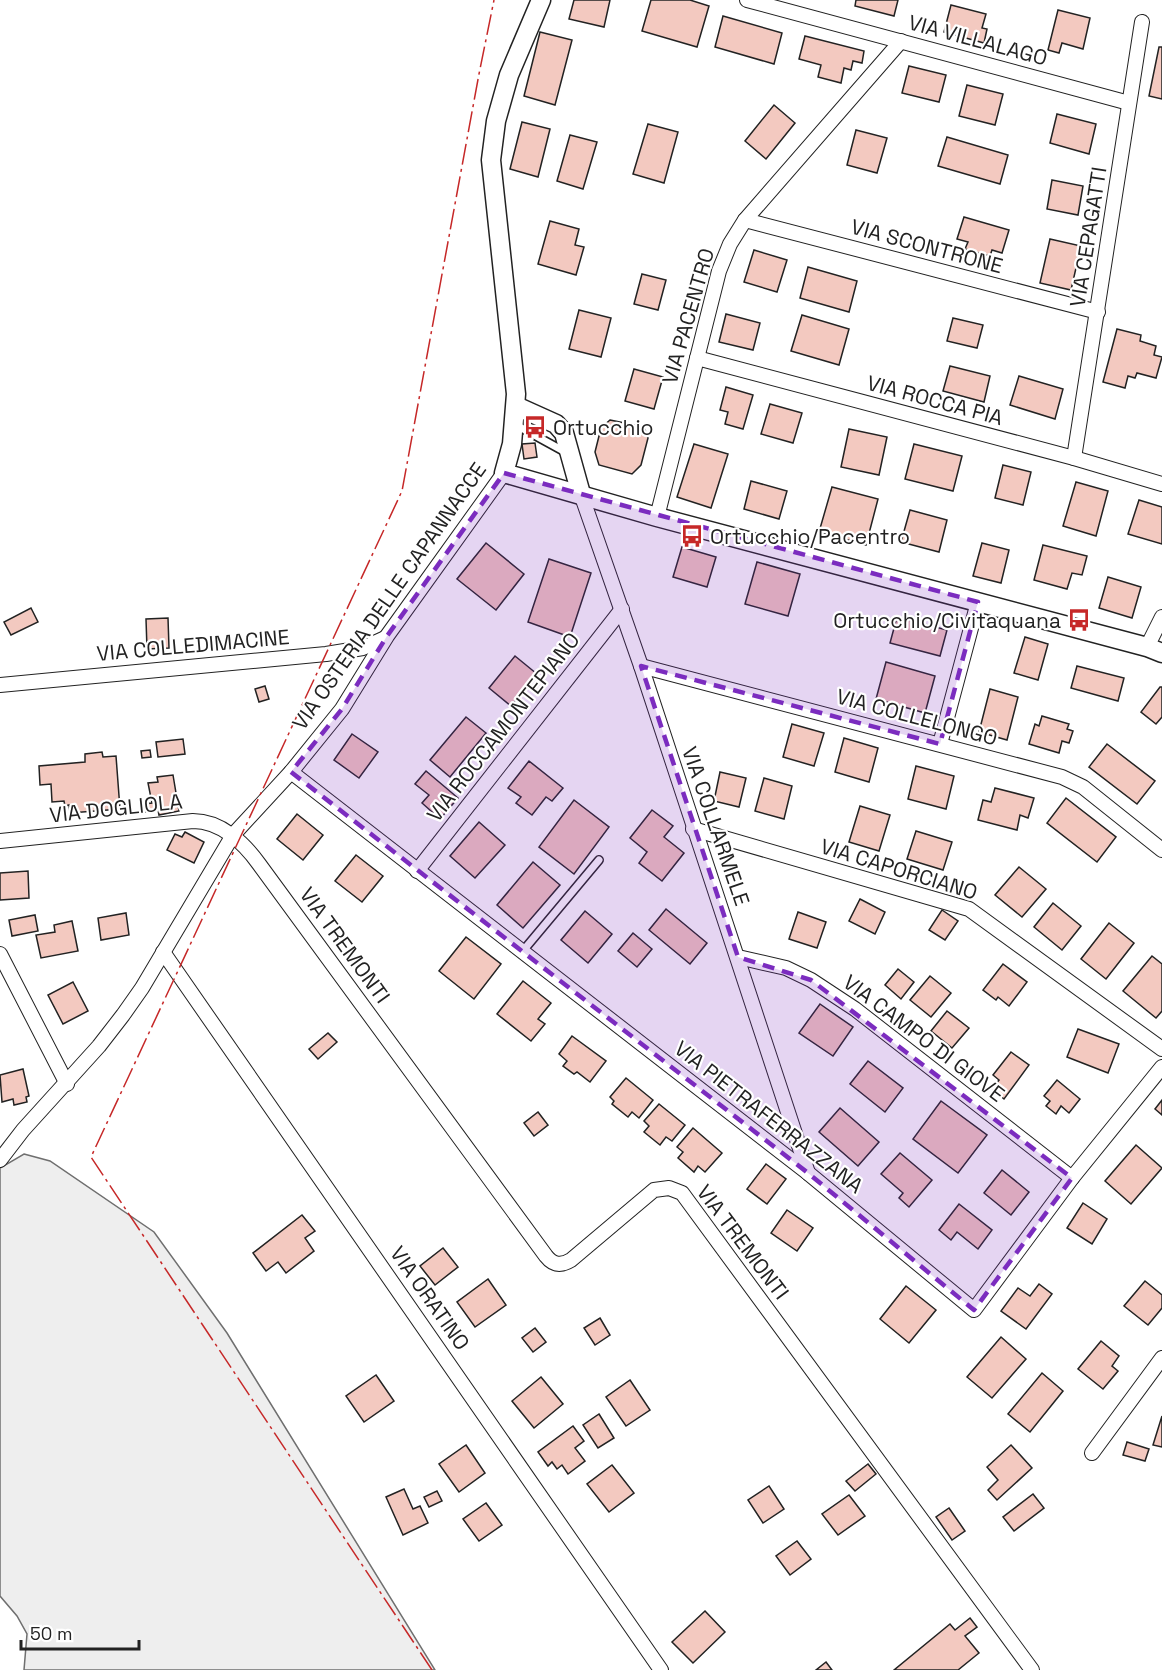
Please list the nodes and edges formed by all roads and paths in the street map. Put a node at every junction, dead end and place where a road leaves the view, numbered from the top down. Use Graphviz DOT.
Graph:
graph roads {
  1 [pos="541,0"];
  2 [pos="747,0"];
  3 [pos="1142,22"];
  4 [pos="901,41"];
  5 [pos="1129,103"];
  6 [pos="745,220"];
  7 [pos="1098,312"];
  8 [pos="697,358"];
  9 [pos="515,415"];
  10 [pos="1074,458"];
  11 [pos="504,473"];
  12 [pos="1162,484"];
  13 [pos="581,494"];
  14 [pos="657,516"];
  15 [pos="978,602"];
  16 [pos="622,609"];
  17 [pos="1162,617"];
  18 [pos="387,636"];
  19 [pos="1155,650"];
  20 [pos="641,666"];
  21 [pos="0,685"];
  22 [pos="940,744"];
  23 [pos="291,772"];
  24 [pos="693,829"];
  25 [pos="233,835"];
  26 [pos="0,841"];
  27 [pos="1162,850"];
  28 [pos="599,860"];
  29 [pos="417,871"];
  30 [pos="163,952"];
  31 [pos="522,952"];
  32 [pos="0,954"];
  33 [pos="738,957"];
  34 [pos="6,982"];
  35 [pos="1162,1049"];
  36 [pos="1162,1067"];
  37 [pos="67,1084"];
  38 [pos="15,1139"];
  39 [pos="0,1143"];
  40 [pos="0,1160"];
  41 [pos="808,1173"];
  42 [pos="1072,1178"];
  43 [pos="1162,1359"];
  44 [pos="1092,1453"];
  45 [pos="661,1670"];
  46 [pos="1032,1670"];
  1 -- 9 [label="street, VIA OSTERIA DELLE CAPANNACCE"];
  2 -- 4 [label="street, VIA VILLALAGO"];
  3 -- 5 [label="street, VIA CEPAGATTI"];
  4 -- 5 [label="street, VIA VILLALAGO"];
  4 -- 6 [label="street, VIA PACENTRO"];
  5 -- 7 [label="street, VIA CEPAGATTI"];
  6 -- 7 [label="street, VIA SCONTRONE"];
  6 -- 8 [label="street, VIA PACENTRO"];
  7 -- 10 [label="street, VIA CEPAGATTI"];
  8 -- 10 [label="street, VIA ROCCA PIA"];
  8 -- 14 [label="street, VIA PACENTRO"];
  9 -- 11 [label="street, VIA OSTERIA DELLE CAPANNACCE"];
  9 -- 13 [label="street"];
  10 -- 12 [label="street, VIA ROCCA PIA"];
  11 -- 13 [label="street"];
  11 -- 18 [label="street, VIA OSTERIA DELLE CAPANNACCE"];
  13 -- 14 [label="street"];
  13 -- 16 [label="street, VIA COLLARMELE"];
  14 -- 15 [label="street"];
  15 -- 19 [label="street"];
  15 -- 22 [label="street"];
  16 -- 20 [label="street, VIA COLLARMELE"];
  16 -- 29 [label="street, VIA ROCCAMONTEPIANO"];
  17 -- 19 [label="street"];
  18 -- 21 [label="street, VIA COLLEDIMACINE"];
  18 -- 23 [label="street, VIA OSTERIA DELLE CAPANNACCE"];
  20 -- 22 [label="street, VIA COLLELONGO"];
  20 -- 24 [label="street, VIA COLLARMELE"];
  22 -- 27 [label="street, VIA COLLELONGO"];
  23 -- 25 [label="street, VIA OSTERIA DELLE CAPANNACCE"];
  23 -- 29 [label="street, VIA PIETRAFERRAZZANA"];
  24 -- 33 [label="street, VIA COLLARMELE"];
  24 -- 35 [label="street, VIA CAPORCIANO"];
  25 -- 26 [label="street, VIA DOGLIOLA"];
  25 -- 30 [label="street, VIA OSTERIA DELLE CAPANNACCE"];
  25 -- 46 [label="street, VIA TREMONTI"];
  28 -- 31 [label="lane"];
  29 -- 31 [label="street, VIA PIETRAFERRAZZANA"];
  30 -- 37 [label="street, VIA OSTERIA DELLE CAPANNACCE"];
  30 -- 45 [label="street, VIA ORATINO"];
  31 -- 41 [label="street, VIA PIETRAFERRAZZANA"];
  32 -- 34 [label="street"];
  33 -- 41 [label="street, VIA COLLARMELE"];
  33 -- 42 [label="street, VIA CAMPO DI GIOVE"];
  34 -- 37 [label="street"];
  36 -- 42 [label="street, VIA PIETRAFERRAZZANA"];
  37 -- 38 [label="street, VIA OSTERIA DELLE CAPANNACCE"];
  38 -- 39 [label="street"];
  38 -- 40 [label="street, VIA OSTERIA DELLE CAPANNACCE"];
  41 -- 42 [label="street, VIA PIETRAFERRAZZANA"];
  43 -- 44 [label="street"];
}
